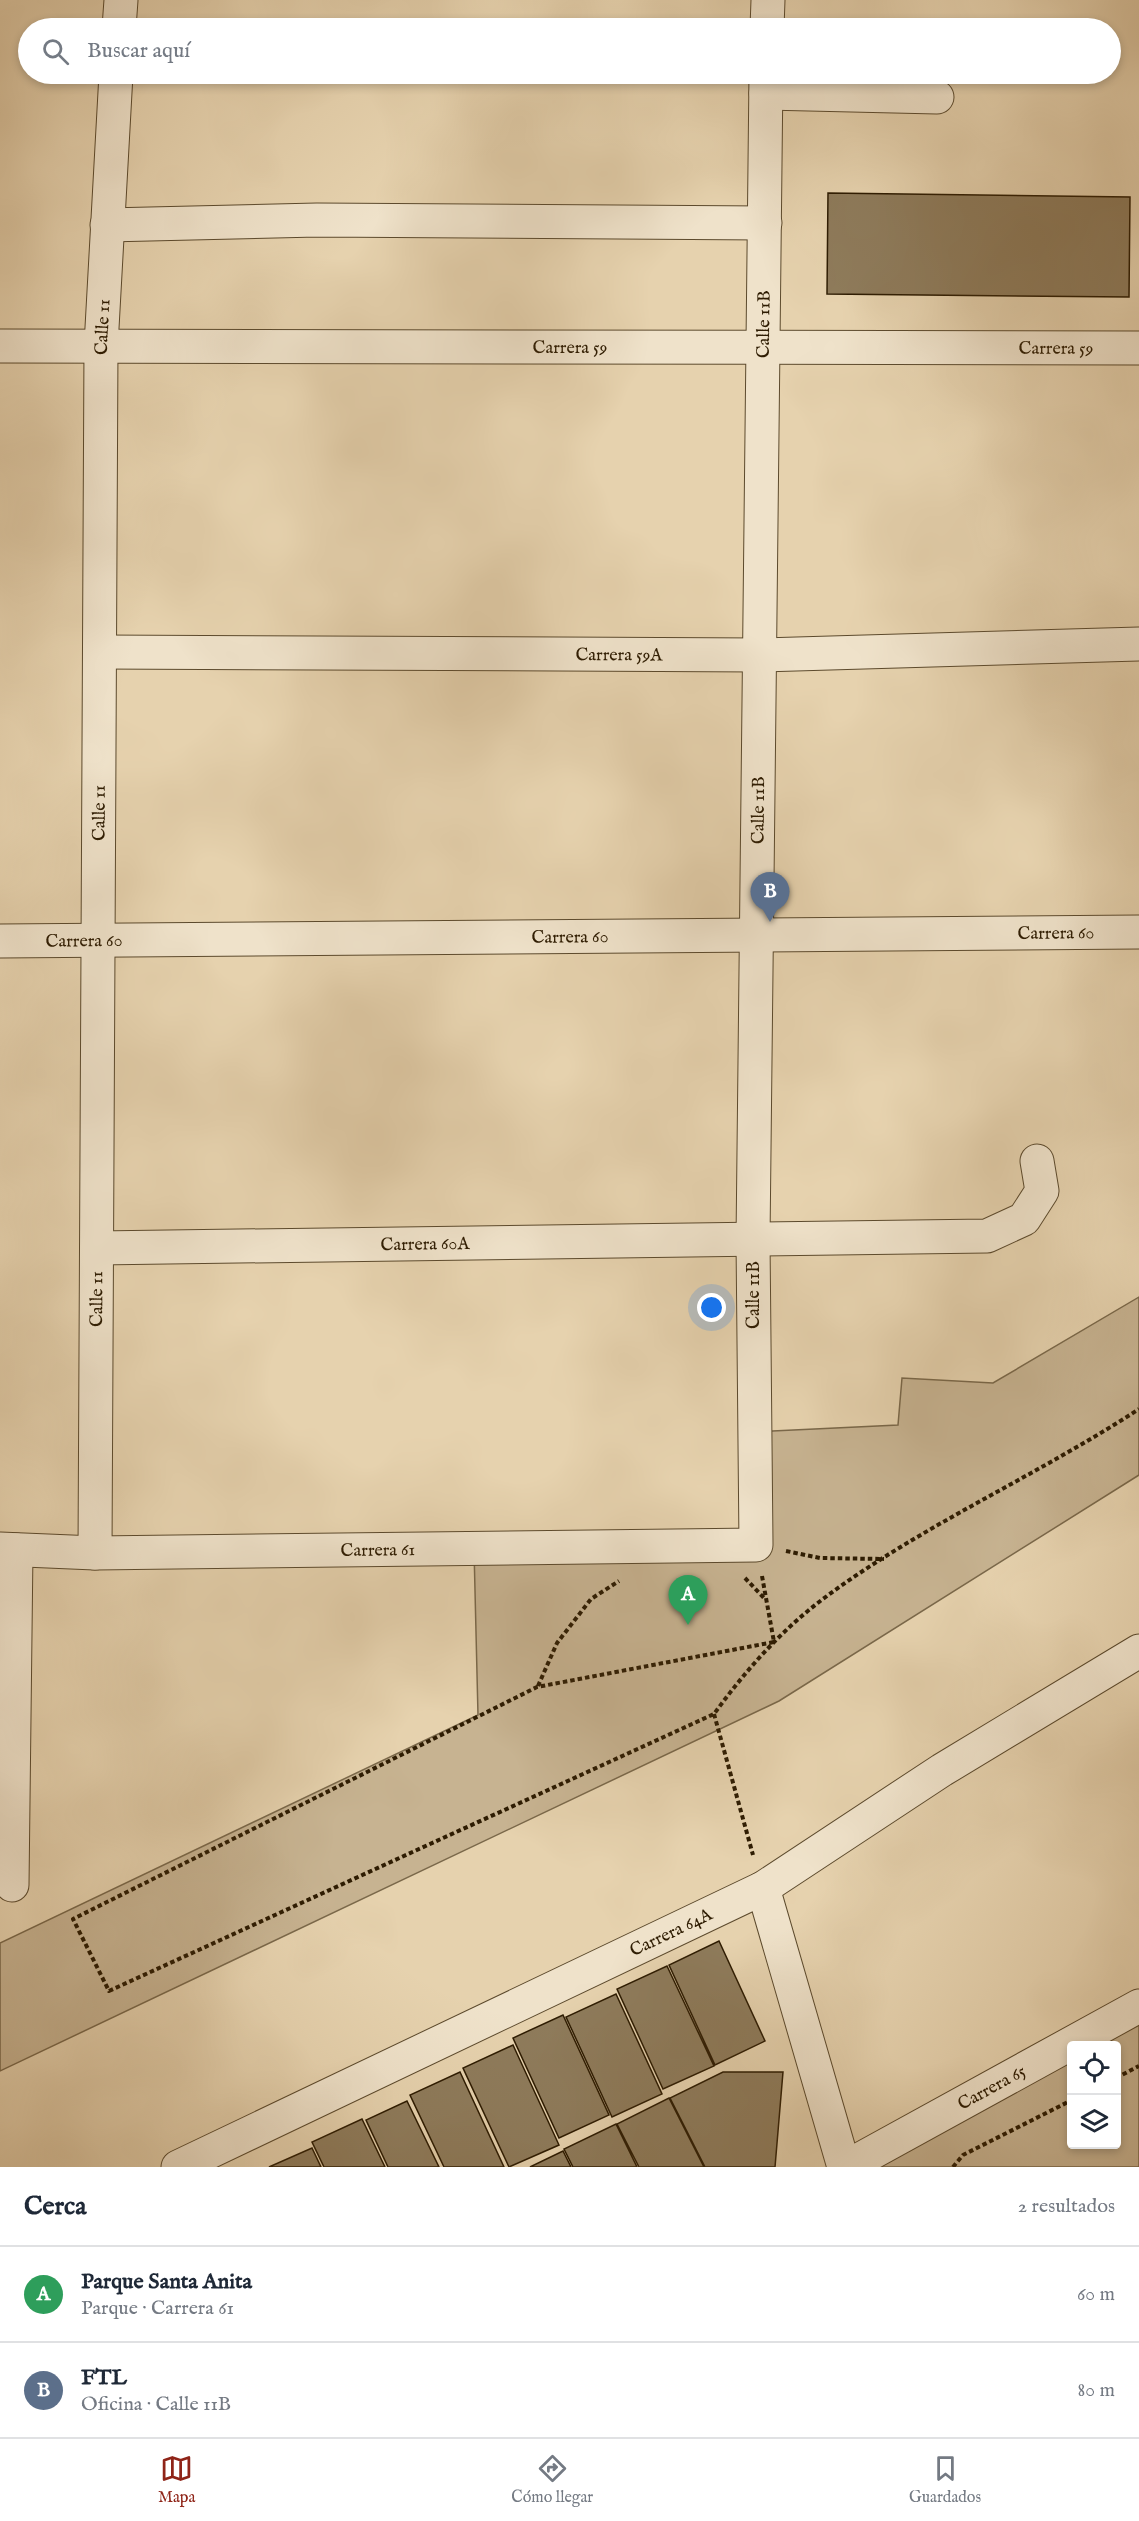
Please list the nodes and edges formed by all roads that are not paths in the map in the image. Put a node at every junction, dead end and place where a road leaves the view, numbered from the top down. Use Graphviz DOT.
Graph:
graph roads {
  1 [pos="121,0"];
  2 [pos="768,0"];
  3 [pos="120,18"];
  4 [pos="767,18"];
  5 [pos="115,84"];
  6 [pos="766,84"];
  7 [pos="778,84"];
  8 [pos="937,97"];
  9 [pos="765,224"];
  10 [pos="107,225"];
  11 [pos="0,346"];
  12 [pos="100,346"];
  13 [pos="763,347"];
  14 [pos="1139,348"];
  15 [pos="1139,644"];
  16 [pos="99,652"];
  17 [pos="760,655"];
  18 [pos="1139,932"];
  19 [pos="757,935"];
  20 [pos="100,940"];
  21 [pos="0,941"];
  22 [pos="1037,1161"];
  23 [pos="753,1240"];
  24 [pos="98,1248"];
  25 [pos="756,1545"];
  26 [pos="8,1549"];
  27 [pos="95,1553"];
  28 [pos="1139,1651"];
  29 [pos="12,1886"];
  30 [pos="762,1888"];
  31 [pos="1139,2007"];
  32 [pos="178,2167"];
  33 [pos="845,2167"];
  1 -- 3 [label="street"];
  2 -- 4 [label="street"];
  5 -- 10 [label="street, Calle 11"];
  6 -- 9 [label="street, Calle 11B"];
  7 -- 8 [label="street"];
  9 -- 10 [label="street"];
  9 -- 13 [label="street, Calle 11B"];
  10 -- 12 [label="street, Calle 11"];
  11 -- 12 [label="street, Carrera 59"];
  12 -- 13 [label="street, Carrera 59"];
  12 -- 16 [label="street, Calle 11"];
  13 -- 14 [label="street, Carrera 59"];
  13 -- 17 [label="street, Calle 11B"];
  15 -- 17 [label="street, Carrera 59A"];
  16 -- 17 [label="street, Carrera 59A"];
  16 -- 20 [label="street, Calle 11"];
  17 -- 19 [label="street, Calle 11B"];
  18 -- 19 [label="street, Carrera 60"];
  19 -- 20 [label="street, Carrera 60"];
  19 -- 23 [label="street, Calle 11B"];
  20 -- 21 [label="street, Carrera 60"];
  20 -- 24 [label="street, Calle 11"];
  22 -- 23 [label="street, Carrera 60A"];
  23 -- 24 [label="street, Carrera 60A"];
  23 -- 25 [label="street, Calle 11B"];
  24 -- 27 [label="street, Calle 11"];
  25 -- 27 [label="street, Carrera 61"];
  26 -- 27 [label="street, Carrera 61"];
  26 -- 29 [label="street"];
  28 -- 30 [label="street, Carrera 64A"];
  30 -- 32 [label="street, Carrera 64A"];
  30 -- 33 [label="street"];
  31 -- 33 [label="street, Carrera 65"];
}
